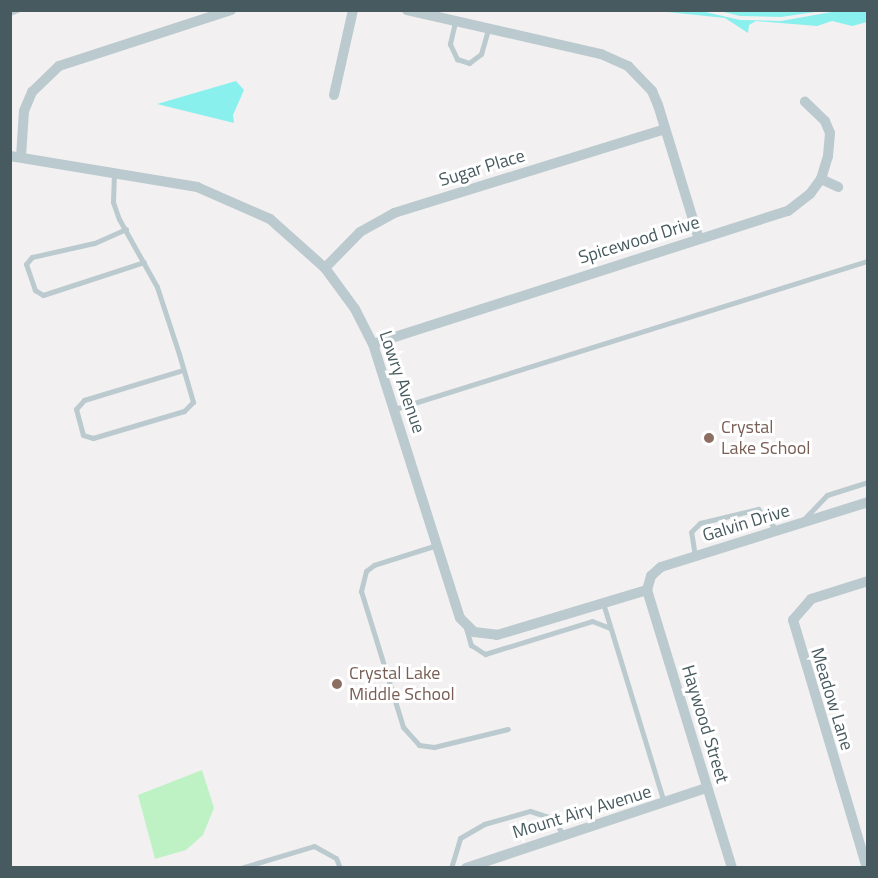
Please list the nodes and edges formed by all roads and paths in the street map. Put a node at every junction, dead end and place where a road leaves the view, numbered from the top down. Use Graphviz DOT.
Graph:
graph roads {
  1 [pos="17,10"];
  2 [pos="231,10"];
  3 [pos="353,10"];
  4 [pos="407,10"];
  5 [pos="10,13"];
  6 [pos="455,22"];
  7 [pos="488,29"];
  8 [pos="334,95"];
  9 [pos="806,102"];
  10 [pos="665,129"];
  11 [pos="16,157"];
  12 [pos="114,171"];
  13 [pos="821,178"];
  14 [pos="838,187"];
  15 [pos="126,229"];
  16 [pos="699,239"];
  17 [pos="867,261"];
  18 [pos="144,262"];
  19 [pos="325,268"];
  20 [pos="373,344"];
  21 [pos="183,370"];
  22 [pos="395,409"];
  23 [pos="867,482"];
  24 [pos="867,502"];
  25 [pos="800,523"];
  26 [pos="778,530"];
  27 [pos="437,545"];
  28 [pos="695,556"];
  29 [pos="867,581"];
  30 [pos="647,590"];
  31 [pos="603,603"];
  32 [pos="470,629"];
  33 [pos="611,629"];
  34 [pos="507,729"];
  35 [pos="707,788"];
  36 [pos="664,803"];
  37 [pos="563,835"];
  38 [pos="241,867"];
  39 [pos="340,867"];
  40 [pos="451,867"];
  41 [pos="466,867"];
  42 [pos="732,867"];
  43 [pos="867,867"];
  1 -- 5 [label="lane"];
  2 -- 11 [label="street"];
  3 -- 8 [label="street"];
  4 -- 6 [label="street"];
  6 -- 7 [label="street"];
  6 -- 7 [label="lane"];
  7 -- 10 [label="street"];
  9 -- 13 [label="street, Spicewood Drive"];
  10 -- 16 [label="street"];
  10 -- 19 [label="street, Sugar Place"];
  11 -- 12 [label="street, Lowry Avenue"];
  12 -- 15 [label="lane"];
  12 -- 19 [label="street, Lowry Avenue"];
  13 -- 14 [label="street"];
  13 -- 16 [label="street, Spicewood Drive"];
  15 -- 18 [label="lane"];
  15 -- 18 [label="lane"];
  16 -- 20 [label="street, Spicewood Drive"];
  17 -- 22 [label="lane"];
  18 -- 21 [label="lane"];
  19 -- 20 [label="street, Lowry Avenue"];
  20 -- 22 [label="street, Lowry Avenue"];
  21 -- 21 [label="lane"];
  22 -- 27 [label="street, Lowry Avenue"];
  23 -- 25 [label="lane"];
  24 -- 25 [label="street, Galvin Drive"];
  25 -- 26 [label="street, Galvin Drive"];
  26 -- 28 [label="street, Galvin Drive"];
  26 -- 28 [label="lane"];
  27 -- 32 [label="street, Lowry Avenue"];
  27 -- 34 [label="lane"];
  28 -- 30 [label="street, Galvin Drive"];
  29 -- 43 [label="street, Meadow Lane"];
  30 -- 31 [label="street"];
  30 -- 35 [label="street, Haywood Street"];
  31 -- 32 [label="street"];
  31 -- 33 [label="lane"];
  32 -- 33 [label="lane"];
  33 -- 36 [label="lane"];
  35 -- 36 [label="street, Mount Airy Avenue"];
  35 -- 42 [label="street, Haywood Street"];
  36 -- 37 [label="street, Mount Airy Avenue"];
  37 -- 40 [label="lane"];
  37 -- 41 [label="street, Mount Airy Avenue"];
  38 -- 39 [label="lane"];
}
